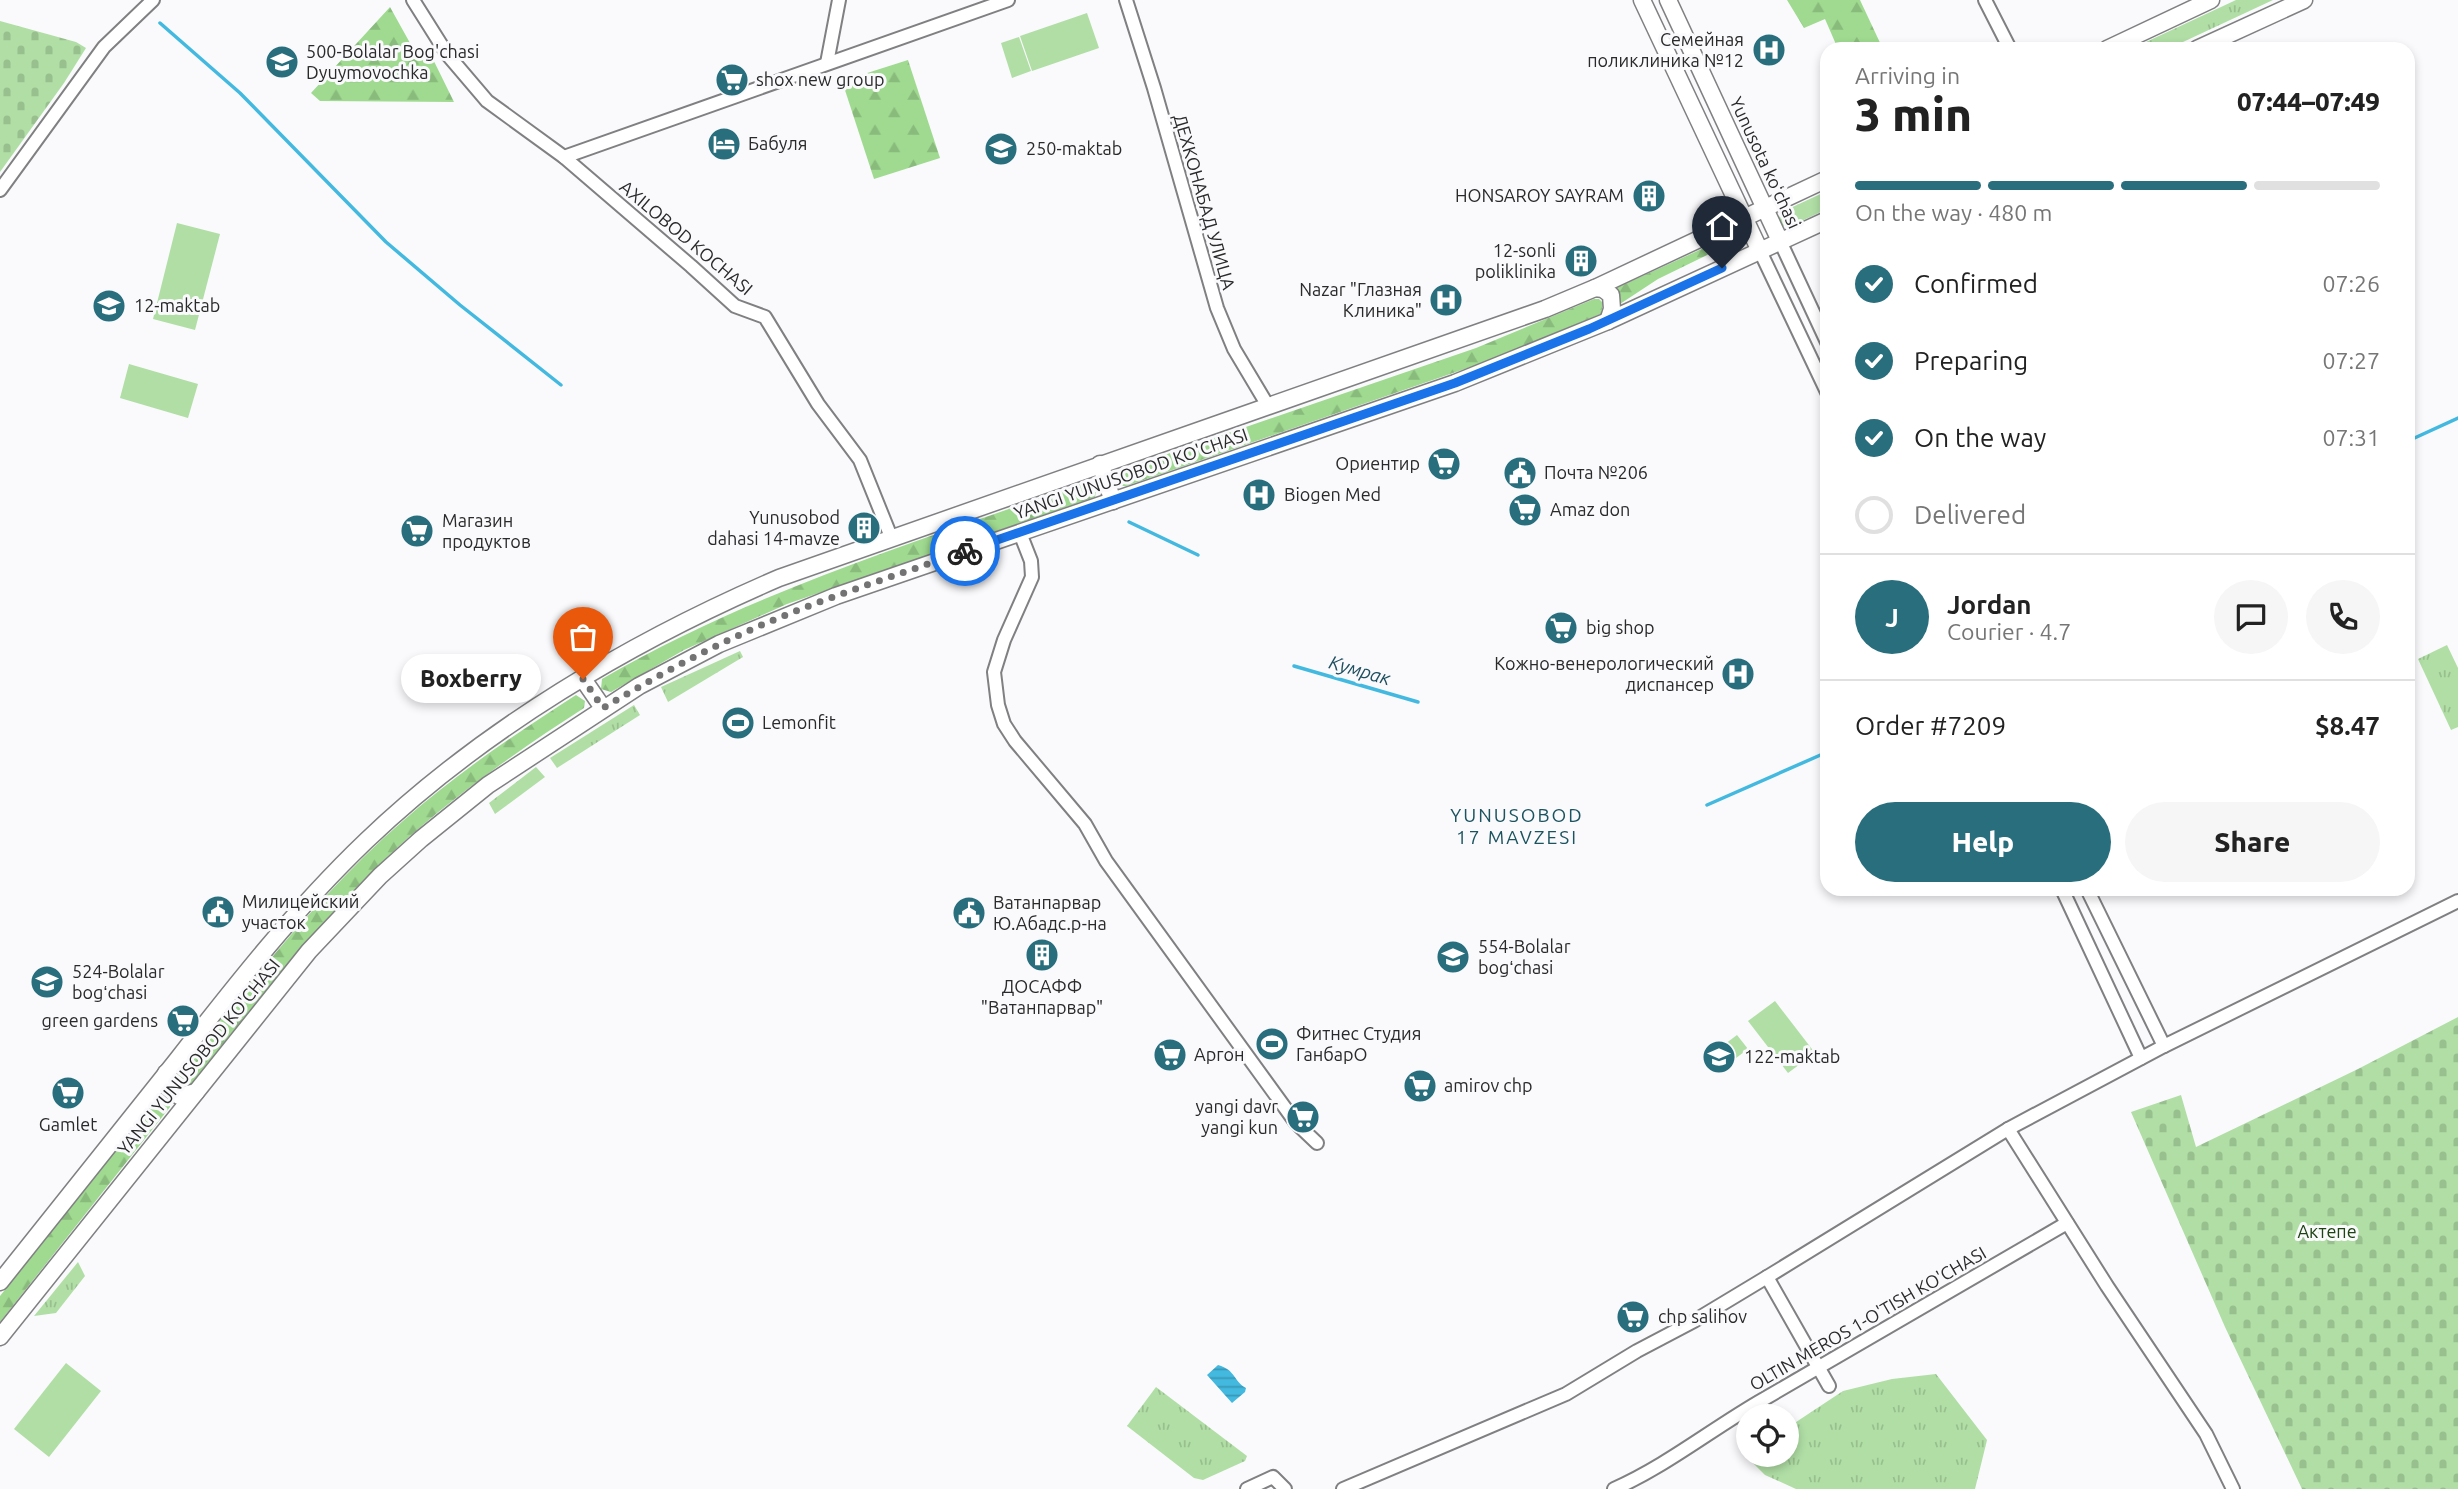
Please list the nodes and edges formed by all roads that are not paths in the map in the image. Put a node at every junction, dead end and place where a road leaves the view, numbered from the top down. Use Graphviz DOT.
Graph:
graph roads {
  1 [pos="153,0"];
  2 [pos="413,0"];
  3 [pos="839,0"];
  4 [pos="1008,0"];
  5 [pos="1126,0"];
  6 [pos="1642,0"];
  7 [pos="1668,0"];
  8 [pos="1985,0"];
  9 [pos="2211,0"];
  10 [pos="2304,0"];
  11 [pos="2006,42"];
  12 [pos="2122,42"];
  13 [pos="2212,42"];
  14 [pos="827,63"];
  15 [pos="564,157"];
  16 [pos="1820,182"];
  17 [pos="0,190"];
  18 [pos="1765,208"];
  19 [pos="1745,218"];
  20 [pos="1820,223"];
  21 [pos="1780,241"];
  22 [pos="1760,251"];
  23 [pos="1595,288"];
  24 [pos="1608,321"];
  25 [pos="1820,327"];
  26 [pos="1820,378"];
  27 [pos="1268,405"];
  28 [pos="1100,464"];
  29 [pos="1113,501"];
  30 [pos="1020,533"];
  31 [pos="891,537"];
  32 [pos="583,679"];
  33 [pos="603,708"];
  34 [pos="2065,896"];
  35 [pos="2090,896"];
  36 [pos="2458,901"];
  37 [pos="2164,1046"];
  38 [pos="2141,1058"];
  39 [pos="166,1073"];
  40 [pos="196,1092"];
  41 [pos="2008,1129"];
  42 [pos="1317,1143"];
  43 [pos="2067,1223"];
  44 [pos="1767,1277"];
  45 [pos="0,1282"];
  46 [pos="0,1338"];
  47 [pos="1821,1368"];
  48 [pos="1829,1386"];
  49 [pos="1247,1489"];
  50 [pos="1285,1489"];
  51 [pos="1343,1489"];
  52 [pos="1614,1489"];
  53 [pos="2233,1489"];
  1 -- 17 [label="street"];
  2 -- 15 [label="street, AXILOBOD KOCHASI"];
  3 -- 14 [label="street"];
  4 -- 14 [label="street"];
  5 -- 27 [label="street, ДЕХКОНАБАД УЛИЦА"];
  6 -- 19 [label="main road"];
  7 -- 18 [label="main road, Yunusota koʻchasi"];
  8 -- 11 [label="street"];
  9 -- 12 [label="main road"];
  10 -- 13 [label="main road"];
  14 -- 15 [label="street"];
  15 -- 31 [label="street, AXILOBOD KOCHASI"];
  16 -- 18 [label="main road, YANGI YUNUSOBOD KO'CHASI"];
  18 -- 19 [label="main road, YANGI YUNUSOBOD KO'CHASI"];
  18 -- 21 [label="main road, Yunusota koʻchasi"];
  19 -- 22 [label="main road"];
  19 -- 23 [label="main road, YANGI YUNUSOBOD KO'CHASI"];
  20 -- 21 [label="main road, YANGI YUNUSOBOD KO'CHASI"];
  21 -- 22 [label="main road, YANGI YUNUSOBOD KO'CHASI"];
  21 -- 25 [label="street, Yunusota koʻchasi"];
  22 -- 24 [label="main road, YANGI YUNUSOBOD KO'CHASI"];
  22 -- 26 [label="street"];
  23 -- 24 [label="main road"];
  23 -- 27 [label="main road, YANGI YUNUSOBOD KO'CHASI"];
  24 -- 29 [label="main road, YANGI YUNUSOBOD KO'CHASI"];
  27 -- 28 [label="main road, YANGI YUNUSOBOD KO'CHASI"];
  28 -- 29 [label="main road"];
  28 -- 31 [label="main road, YANGI YUNUSOBOD KO'CHASI"];
  29 -- 30 [label="main road, YANGI YUNUSOBOD KO'CHASI"];
  30 -- 33 [label="main road, YANGI YUNUSOBOD KO'CHASI"];
  30 -- 42 [label="street"];
  31 -- 32 [label="main road, YANGI YUNUSOBOD KO'CHASI"];
  32 -- 33 [label="main road"];
  32 -- 39 [label="main road, YANGI YUNUSOBOD KO'CHASI"];
  33 -- 40 [label="main road, YANGI YUNUSOBOD KO'CHASI"];
  34 -- 38 [label="street"];
  35 -- 37 [label="street"];
  36 -- 37 [label="street"];
  37 -- 38 [label="street"];
  38 -- 41 [label="street"];
  39 -- 40 [label="main road"];
  39 -- 45 [label="main road, YANGI YUNUSOBOD KO'CHASI"];
  40 -- 46 [label="main road, YANGI YUNUSOBOD KO'CHASI"];
  41 -- 43 [label="street"];
  41 -- 44 [label="street"];
  43 -- 47 [label="street, OLTIN MEROS 1-O'TISH KO'CHASI"];
  43 -- 53 [label="street"];
  44 -- 47 [label="street"];
  44 -- 51 [label="street"];
  47 -- 48 [label="street"];
  47 -- 52 [label="street, OLTIN MEROS 1-O'TISH KO'CHASI"];
  49 -- 50 [label="street"];
}
